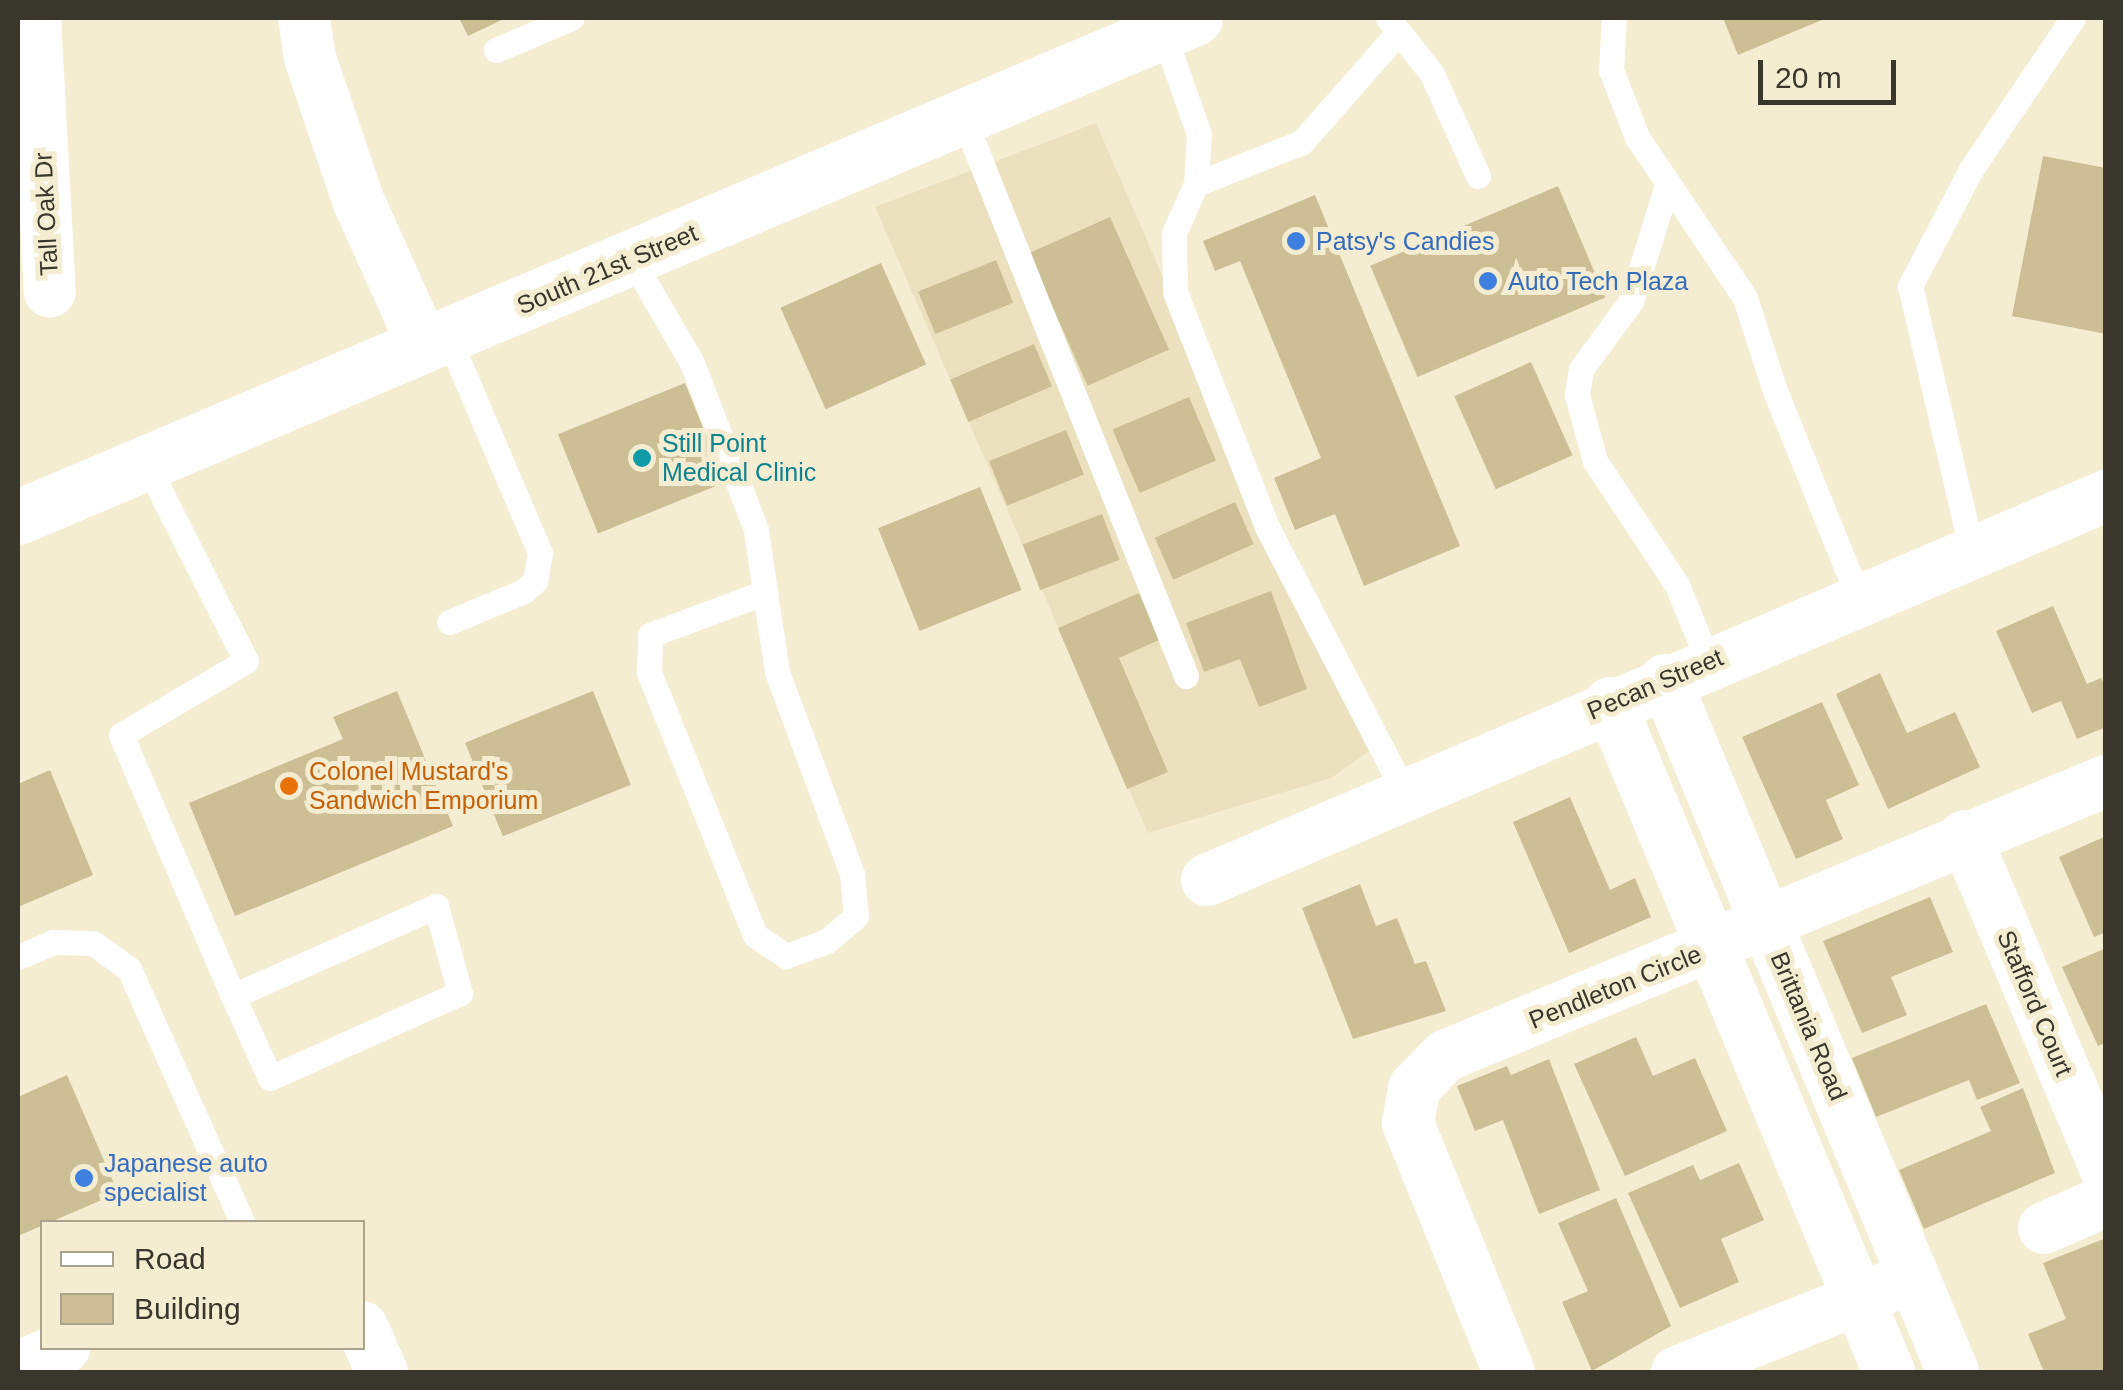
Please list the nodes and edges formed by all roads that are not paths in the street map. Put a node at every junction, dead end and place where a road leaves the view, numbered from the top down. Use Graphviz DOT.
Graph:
graph roads {
  1 [pos="35,18"];
  2 [pos="304,18"];
  3 [pos="571,18"];
  4 [pos="1614,18"];
  5 [pos="2074,18"];
  6 [pos="1179,24"];
  7 [pos="1392,26"];
  8 [pos="496,50"];
  9 [pos="963,117"];
  10 [pos="1478,176"];
  11 [pos="1196,184"];
  12 [pos="1666,185"];
  13 [pos="631,258"];
  14 [pos="50,292"];
  15 [pos="436,342"];
  16 [pos="146,463"];
  17 [pos="2106,496"];
  18 [pos="18,517"];
  19 [pos="1972,552"];
  20 [pos="765,592"];
  21 [pos="1859,599"];
  22 [pos="449,622"];
  23 [pos="1686,671"];
  24 [pos="1186,676"];
  25 [pos="1610,703"];
  26 [pos="2106,781"];
  27 [pos="1405,794"];
  28 [pos="1965,836"];
  29 [pos="1208,880"];
  30 [pos="1767,926"];
  31 [pos="1712,948"];
  32 [pos="18,957"];
  33 [pos="233,996"];
  34 [pos="2106,1170"];
  35 [pos="2106,1201"];
  36 [pos="241,1220"];
  37 [pos="2044,1228"];
  38 [pos="1913,1277"];
  39 [pos="1858,1300"];
  40 [pos="365,1333"];
  41 [pos="59,1350"];
  42 [pos="18,1367"];
  43 [pos="382,1372"];
  44 [pos="1510,1372"];
  45 [pos="1677,1372"];
  46 [pos="1889,1372"];
  47 [pos="1953,1372"];
  1 -- 14 [label="street, Tall Oak Dr"];
  2 -- 15 [label="street"];
  3 -- 8 [label="lane"];
  4 -- 12 [label="lane"];
  5 -- 19 [label="lane"];
  6 -- 9 [label="main road, South 21st Street"];
  6 -- 11 [label="lane"];
  7 -- 10 [label="lane"];
  7 -- 11 [label="lane"];
  9 -- 13 [label="main road, South 21st Street"];
  9 -- 24 [label="lane"];
  11 -- 27 [label="lane"];
  12 -- 21 [label="lane"];
  12 -- 23 [label="lane"];
  13 -- 15 [label="main road, South 21st Street"];
  13 -- 20 [label="lane"];
  15 -- 16 [label="main road, South 21st Street"];
  15 -- 22 [label="lane"];
  16 -- 18 [label="main road, South 21st Street"];
  16 -- 33 [label="lane"];
  17 -- 19 [label="street, Pecan Street"];
  19 -- 21 [label="street, Pecan Street"];
  20 -- 20 [label="lane"];
  21 -- 23 [label="street, Pecan Street"];
  23 -- 25 [label="street, Pecan Street"];
  23 -- 30 [label="street, Brittania Road"];
  25 -- 27 [label="street, Pecan Street"];
  25 -- 31 [label="street"];
  26 -- 28 [label="street, Pendleton Circle"];
  27 -- 29 [label="street, Pecan Street"];
  28 -- 30 [label="street, Pendleton Circle"];
  28 -- 34 [label="street, Stafford Court"];
  30 -- 31 [label="street, Pendleton Circle"];
  30 -- 38 [label="street, Brittania Road"];
  31 -- 39 [label="street"];
  31 -- 44 [label="street, Pendleton Circle"];
  32 -- 36 [label="lane"];
  33 -- 33 [label="lane"];
  35 -- 37 [label="street"];
  38 -- 39 [label="street"];
  38 -- 47 [label="street, Brittania Road"];
  39 -- 45 [label="street"];
  39 -- 46 [label="street"];
  40 -- 43 [label="street"];
  41 -- 42 [label="street"];
}
